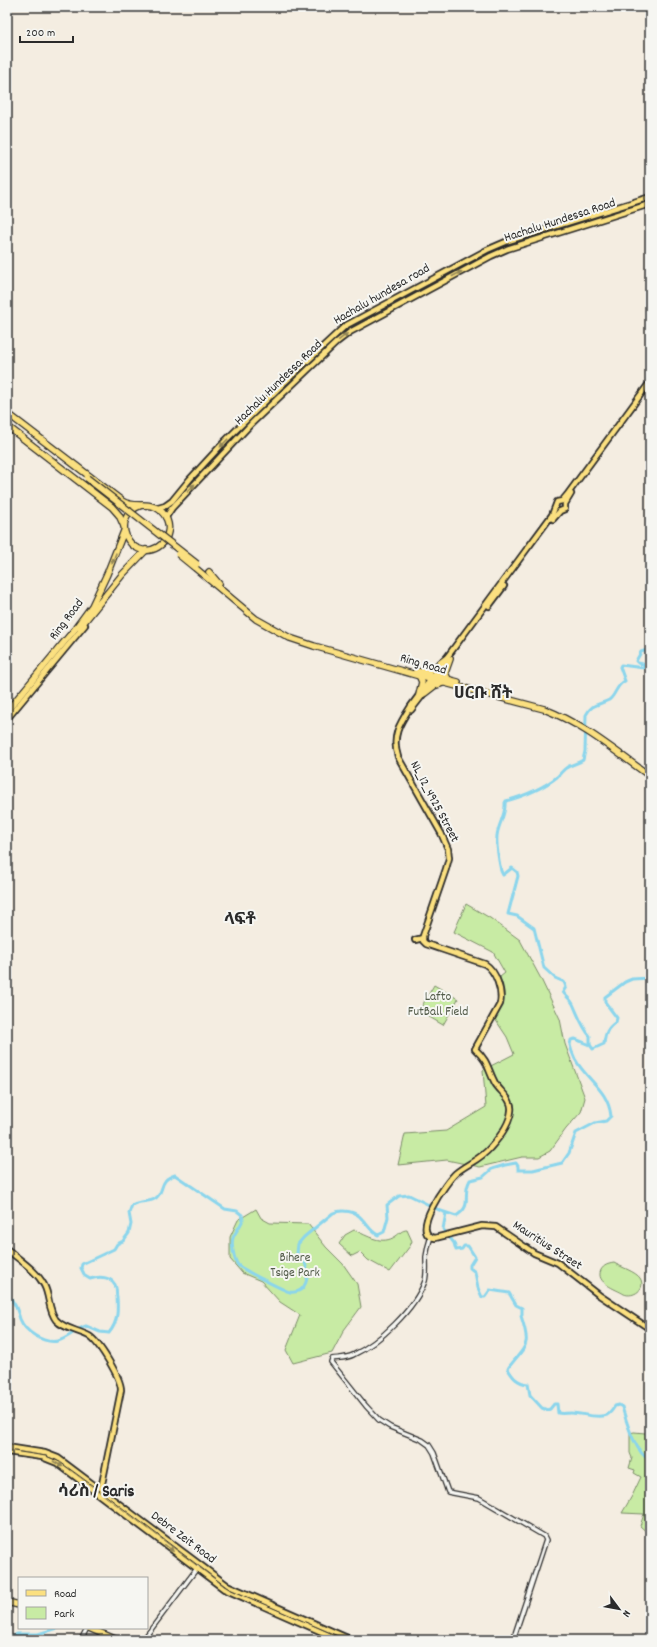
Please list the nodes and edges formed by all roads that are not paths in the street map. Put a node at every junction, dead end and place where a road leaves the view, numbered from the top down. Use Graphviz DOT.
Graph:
graph roads {
  1 [pos="650,197"];
  2 [pos="650,204"];
  3 [pos="575,220"];
  4 [pos="575,227"];
  5 [pos="520,237"];
  6 [pos="522,244"];
  7 [pos="315,354"];
  8 [pos="318,359"];
  9 [pos="650,382"];
  10 [pos="650,386"];
  11 [pos="644,392"];
  12 [pos="7,413"];
  13 [pos="249,418"];
  14 [pos="252,423"];
  15 [pos="7,426"];
  16 [pos="31,432"];
  17 [pos="86,480"];
  18 [pos="564,502"];
  19 [pos="142,506"];
  20 [pos="158,508"];
  21 [pos="558,509"];
  22 [pos="166,517"];
  23 [pos="124,529"];
  24 [pos="146,550"];
  25 [pos="130,566"];
  26 [pos="209,572"];
  27 [pos="203,578"];
  28 [pos="218,585"];
  29 [pos="83,617"];
  30 [pos="449,659"];
  31 [pos="419,674"];
  32 [pos="434,678"];
  33 [pos="448,681"];
  34 [pos="422,694"];
  35 [pos="7,708"];
  36 [pos="7,713"];
  37 [pos="7,719"];
  38 [pos="650,775"];
  39 [pos="424,939"];
  40 [pos="415,940"];
  41 [pos="431,1236"];
  42 [pos="7,1249"];
  43 [pos="7,1253"];
  44 [pos="650,1327"];
  45 [pos="69,1330"];
  46 [pos="7,1448"];
  47 [pos="7,1452"];
  48 [pos="100,1488"];
  49 [pos="202,1566"];
  50 [pos="198,1570"];
  51 [pos="7,1604"];
  52 [pos="18,1606"];
  53 [pos="151,1627"];
  54 [pos="88,1629"];
  55 [pos="97,1629"];
  56 [pos="81,1640"];
  57 [pos="117,1640"];
  58 [pos="121,1640"];
  59 [pos="140,1640"];
  60 [pos="143,1640"];
  61 [pos="146,1640"];
  62 [pos="340,1640"];
  63 [pos="352,1640"];
  64 [pos="513,1640"];
  1 -- 3 [label="main road, Hachalu hundesa road"];
  2 -- 4 [label="main road, Hachalu Hundessa Road"];
  3 -- 4 [label="main road"];
  3 -- 5 [label="main road, Hachalu hundesa road"];
  4 -- 6 [label="main road, Hachalu Hundessa Road"];
  5 -- 6 [label="main road"];
  5 -- 7 [label="main road, Hachalu hundesa road"];
  8 -- 6 [label="main road, Hachalu Hundessa Road, one-way"];
  7 -- 8 [label="main road"];
  7 -- 13 [label="main road, Hachalu hundesa road"];
  8 -- 14 [label="main road, Hachalu Hundessa Road"];
  9 -- 11 [label="main road"];
  10 -- 11 [label="main road"];
  11 -- 18 [label="main road"];
  12 -- 16 [label="highway"];
  13 -- 14 [label="main road"];
  13 -- 20 [label="main road, Hachalu hundesa road, one-way"];
  22 -- 14 [label="main road, Hachalu Hundessa Road, one-way"];
  15 -- 17 [label="highway"];
  15 -- 23 [label="highway"];
  16 -- 17 [label="highway"];
  16 -- 19 [label="highway"];
  17 -- 28 [label="highway, Ring Road, bridge"];
  18 -- 21 [label="main road"];
  18 -- 21 [label="main road"];
  19 -- 20 [label="highway"];
  19 -- 23 [label="highway"];
  20 -- 22 [label="highway"];
  21 -- 30 [label="main road, NL_12_4925 Street"];
  22 -- 24 [label="highway"];
  23 -- 24 [label="highway"];
  23 -- 29 [label="highway, Ring Road, one-way"];
  24 -- 25 [label="highway, Ring Road"];
  25 -- 36 [label="highway, Ring Road"];
  25 -- 37 [label="main road"];
  26 -- 28 [label="highway"];
  27 -- 28 [label="highway"];
  28 -- 31 [label="highway, Ring Road"];
  29 -- 35 [label="main road"];
  29 -- 36 [label="highway, Ring Road"];
  30 -- 31 [label="highway"];
  30 -- 32 [label="main road, NL_12_4925 Street"];
  30 -- 33 [label="highway"];
  31 -- 32 [label="highway, Ring Road"];
  31 -- 34 [label="highway"];
  32 -- 33 [label="highway, Ring Road"];
  32 -- 34 [label="main road, NL_12_4925 Street"];
  33 -- 34 [label="highway"];
  33 -- 38 [label="highway, Ring Road"];
  34 -- 39 [label="main road, NL_12_4925 Street"];
  39 -- 40 [label="main road"];
  39 -- 41 [label="main road"];
  41 -- 44 [label="main road, Mauritius Street"];
  41 -- 64 [label="main road"];
  42 -- 45 [label="main road"];
  43 -- 45 [label="main road"];
  45 -- 48 [label="main road"];
  46 -- 48 [label="main road, Debre Zeit Road"];
  47 -- 50 [label="main road, Debre Zeit Road, one-way"];
  48 -- 49 [label="main road, Debre Zeit Road"];
  49 -- 50 [label="main road"];
  49 -- 63 [label="main road, Debre Zeit Road"];
  50 -- 53 [label="main road"];
  50 -- 62 [label="main road, Debre Zeit Road"];
  51 -- 52 [label="highway"];
  53 -- 59 [label="main road"];
  53 -- 60 [label="main road"];
  53 -- 61 [label="main road"];
  54 -- 56 [label="main road"];
  54 -- 57 [label="highway"];
  55 -- 58 [label="highway"];
}
